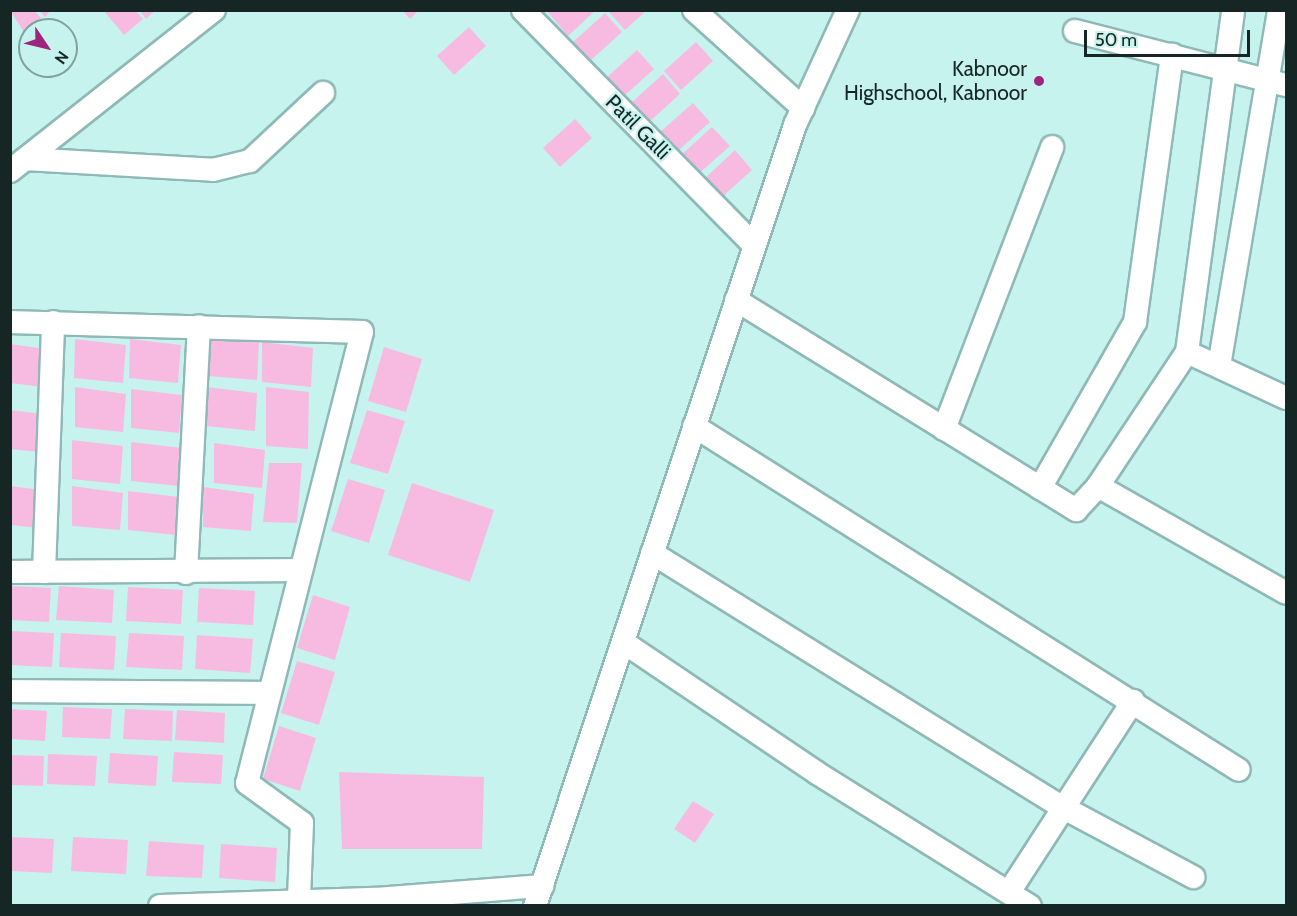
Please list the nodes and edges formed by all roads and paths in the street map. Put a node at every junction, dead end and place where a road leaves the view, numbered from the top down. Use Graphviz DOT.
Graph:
graph roads {
  1 [pos="214,10"];
  2 [pos="523,10"];
  3 [pos="694,10"];
  4 [pos="848,10"];
  5 [pos="1233,10"];
  6 [pos="1279,10"];
  7 [pos="1075,31"];
  8 [pos="1172,55"];
  9 [pos="1226,71"];
  10 [pos="1277,84"];
  11 [pos="323,93"];
  12 [pos="803,108"];
  13 [pos="1052,147"];
  14 [pos="18,165"];
  15 [pos="753,244"];
  16 [pos="736,300"];
  17 [pos="10,322"];
  18 [pos="53,322"];
  19 [pos="199,326"];
  20 [pos="1187,352"];
  21 [pos="1219,366"];
  22 [pos="1287,398"];
  23 [pos="694,426"];
  24 [pos="944,429"];
  25 [pos="1098,486"];
  26 [pos="1040,488"];
  27 [pos="652,554"];
  28 [pos="298,570"];
  29 [pos="10,572"];
  30 [pos="44,572"];
  31 [pos="186,573"];
  32 [pos="1287,593"];
  33 [pos="622,642"];
  34 [pos="10,691"];
  35 [pos="268,693"];
  36 [pos="1133,701"];
  37 [pos="1239,770"];
  38 [pos="1062,807"];
  39 [pos="1193,877"];
  40 [pos="1009,892"];
  41 [pos="538,896"];
  42 [pos="299,899"];
  43 [pos="376,902"];
  44 [pos="160,906"];
  45 [pos="1030,906"];
  1 -- 14 [label="street"];
  2 -- 15 [label="street, Patil Galli"];
  3 -- 12 [label="street"];
  4 -- 12 [label="street"];
  5 -- 9 [label="street"];
  6 -- 10 [label="street"];
  7 -- 8 [label="street"];
  8 -- 9 [label="street"];
  8 -- 26 [label="street"];
  9 -- 10 [label="street"];
  9 -- 20 [label="street"];
  10 -- 21 [label="street"];
  11 -- 14 [label="street"];
  12 -- 15 [label="street"];
  13 -- 24 [label="street"];
  15 -- 16 [label="street"];
  16 -- 23 [label="street"];
  16 -- 24 [label="street"];
  17 -- 18 [label="street"];
  18 -- 19 [label="street"];
  18 -- 30 [label="street"];
  19 -- 28 [label="street"];
  19 -- 31 [label="street"];
  20 -- 21 [label="street"];
  20 -- 25 [label="street"];
  21 -- 22 [label="street"];
  23 -- 27 [label="street"];
  23 -- 36 [label="street"];
  24 -- 26 [label="street"];
  25 -- 26 [label="street"];
  25 -- 32 [label="street"];
  27 -- 33 [label="street"];
  27 -- 38 [label="street"];
  28 -- 31 [label="street"];
  28 -- 35 [label="street"];
  29 -- 30 [label="street"];
  30 -- 31 [label="street"];
  33 -- 40 [label="street"];
  33 -- 41 [label="street"];
  34 -- 35 [label="street"];
  35 -- 42 [label="street"];
  36 -- 37 [label="street"];
  36 -- 38 [label="street"];
  38 -- 39 [label="street"];
  38 -- 40 [label="street"];
  40 -- 45 [label="street"];
  41 -- 43 [label="street"];
  42 -- 43 [label="street"];
  42 -- 44 [label="street"];
}
